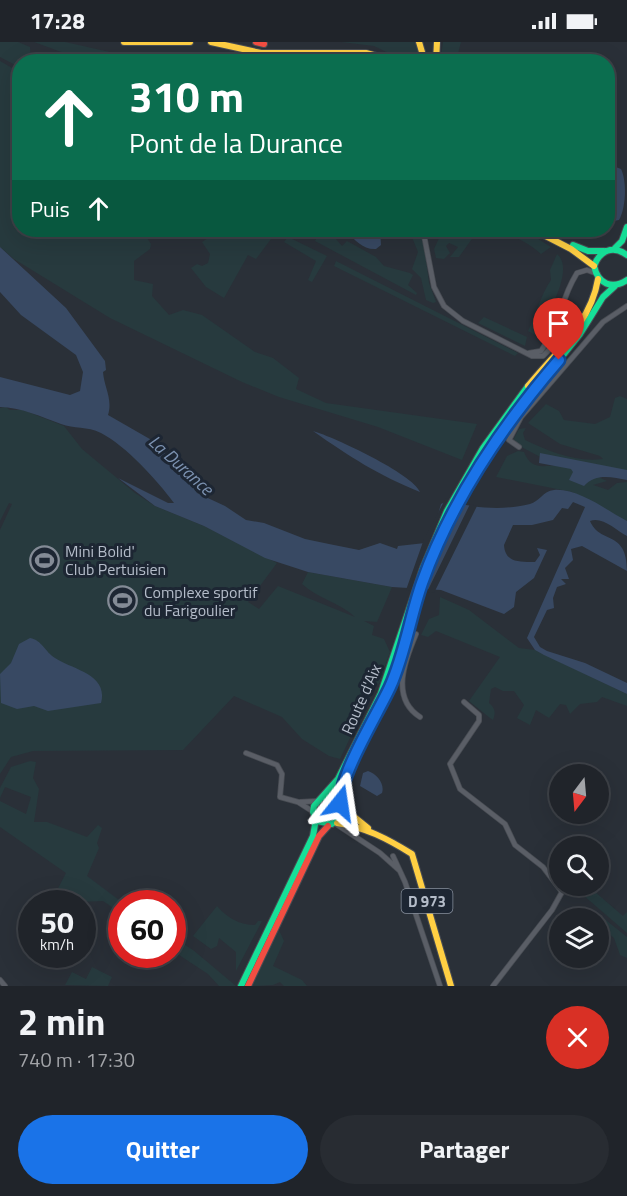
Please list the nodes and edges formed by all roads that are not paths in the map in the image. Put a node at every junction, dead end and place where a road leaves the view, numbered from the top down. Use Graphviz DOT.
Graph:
graph roads {
  1 [pos="124,42"];
  2 [pos="190,42"];
  3 [pos="211,42"];
  4 [pos="256,42"];
  5 [pos="264,44"];
  6 [pos="384,54"];
  7 [pos="627,227"];
  8 [pos="424,237"];
  9 [pos="548,237"];
  10 [pos="557,237"];
  11 [pos="615,248"];
  12 [pos="604,251"];
  13 [pos="627,255"];
  14 [pos="596,273"];
  15 [pos="623,284"];
  16 [pos="627,306"];
  17 [pos="586,315"];
  18 [pos="561,323"];
  19 [pos="491,442"];
  20 [pos="519,447"];
  21 [pos="412,606"];
  22 [pos="416,634"];
  23 [pos="464,702"];
  24 [pos="420,717"];
  25 [pos="246,753"];
  26 [pos="321,799"];
  27 [pos="298,802"];
  28 [pos="341,805"];
  29 [pos="314,816"];
  30 [pos="337,823"];
  31 [pos="328,826"];
  32 [pos="377,835"];
  33 [pos="393,856"];
  34 [pos="401,872"];
  35 [pos="0,980"];
  36 [pos="5,986"];
  37 [pos="241,986"];
  38 [pos="248,986"];
  39 [pos="440,986"];
  40 [pos="451,986"];
  41 [pos="493,986"];
  1 -- 2 [label="main road"];
  3 -- 6 [label="main road"];
  4 -- 5 [label="main road"];
  7 -- 11 [label="main road"];
  8 -- 18 [label="street"];
  9 -- 14 [label="main road"];
  10 -- 12 [label="main road"];
  11 -- 12 [label="main road"];
  11 -- 13 [label="main road"];
  12 -- 14 [label="main road"];
  14 -- 15 [label="main road"];
  14 -- 17 [label="main road"];
  14 -- 18 [label="street"];
  15 -- 19 [label="main road"];
  16 -- 20 [label="street"];
  17 -- 18 [label="street"];
  17 -- 19 [label="main road"];
  19 -- 21 [label="main road"];
  21 -- 26 [label="main road, Route d'Aix"];
  21 -- 28 [label="main road, Route d'Aix"];
  22 -- 24 [label="street"];
  23 -- 41 [label="street"];
  25 -- 27 [label="street"];
  26 -- 27 [label="street"];
  26 -- 28 [label="main road"];
  26 -- 29 [label="main road"];
  27 -- 29 [label="street"];
  28 -- 30 [label="main road"];
  28 -- 32 [label="main road, D 973"];
  29 -- 31 [label="main road"];
  29 -- 37 [label="main road"];
  30 -- 31 [label="main road"];
  30 -- 32 [label="main road, D 973"];
  30 -- 34 [label="street"];
  31 -- 38 [label="main road"];
  32 -- 40 [label="main road, D 973"];
  33 -- 34 [label="street, D 973"];
  34 -- 39 [label="street, D 973"];
  35 -- 36 [label="street"];
}
